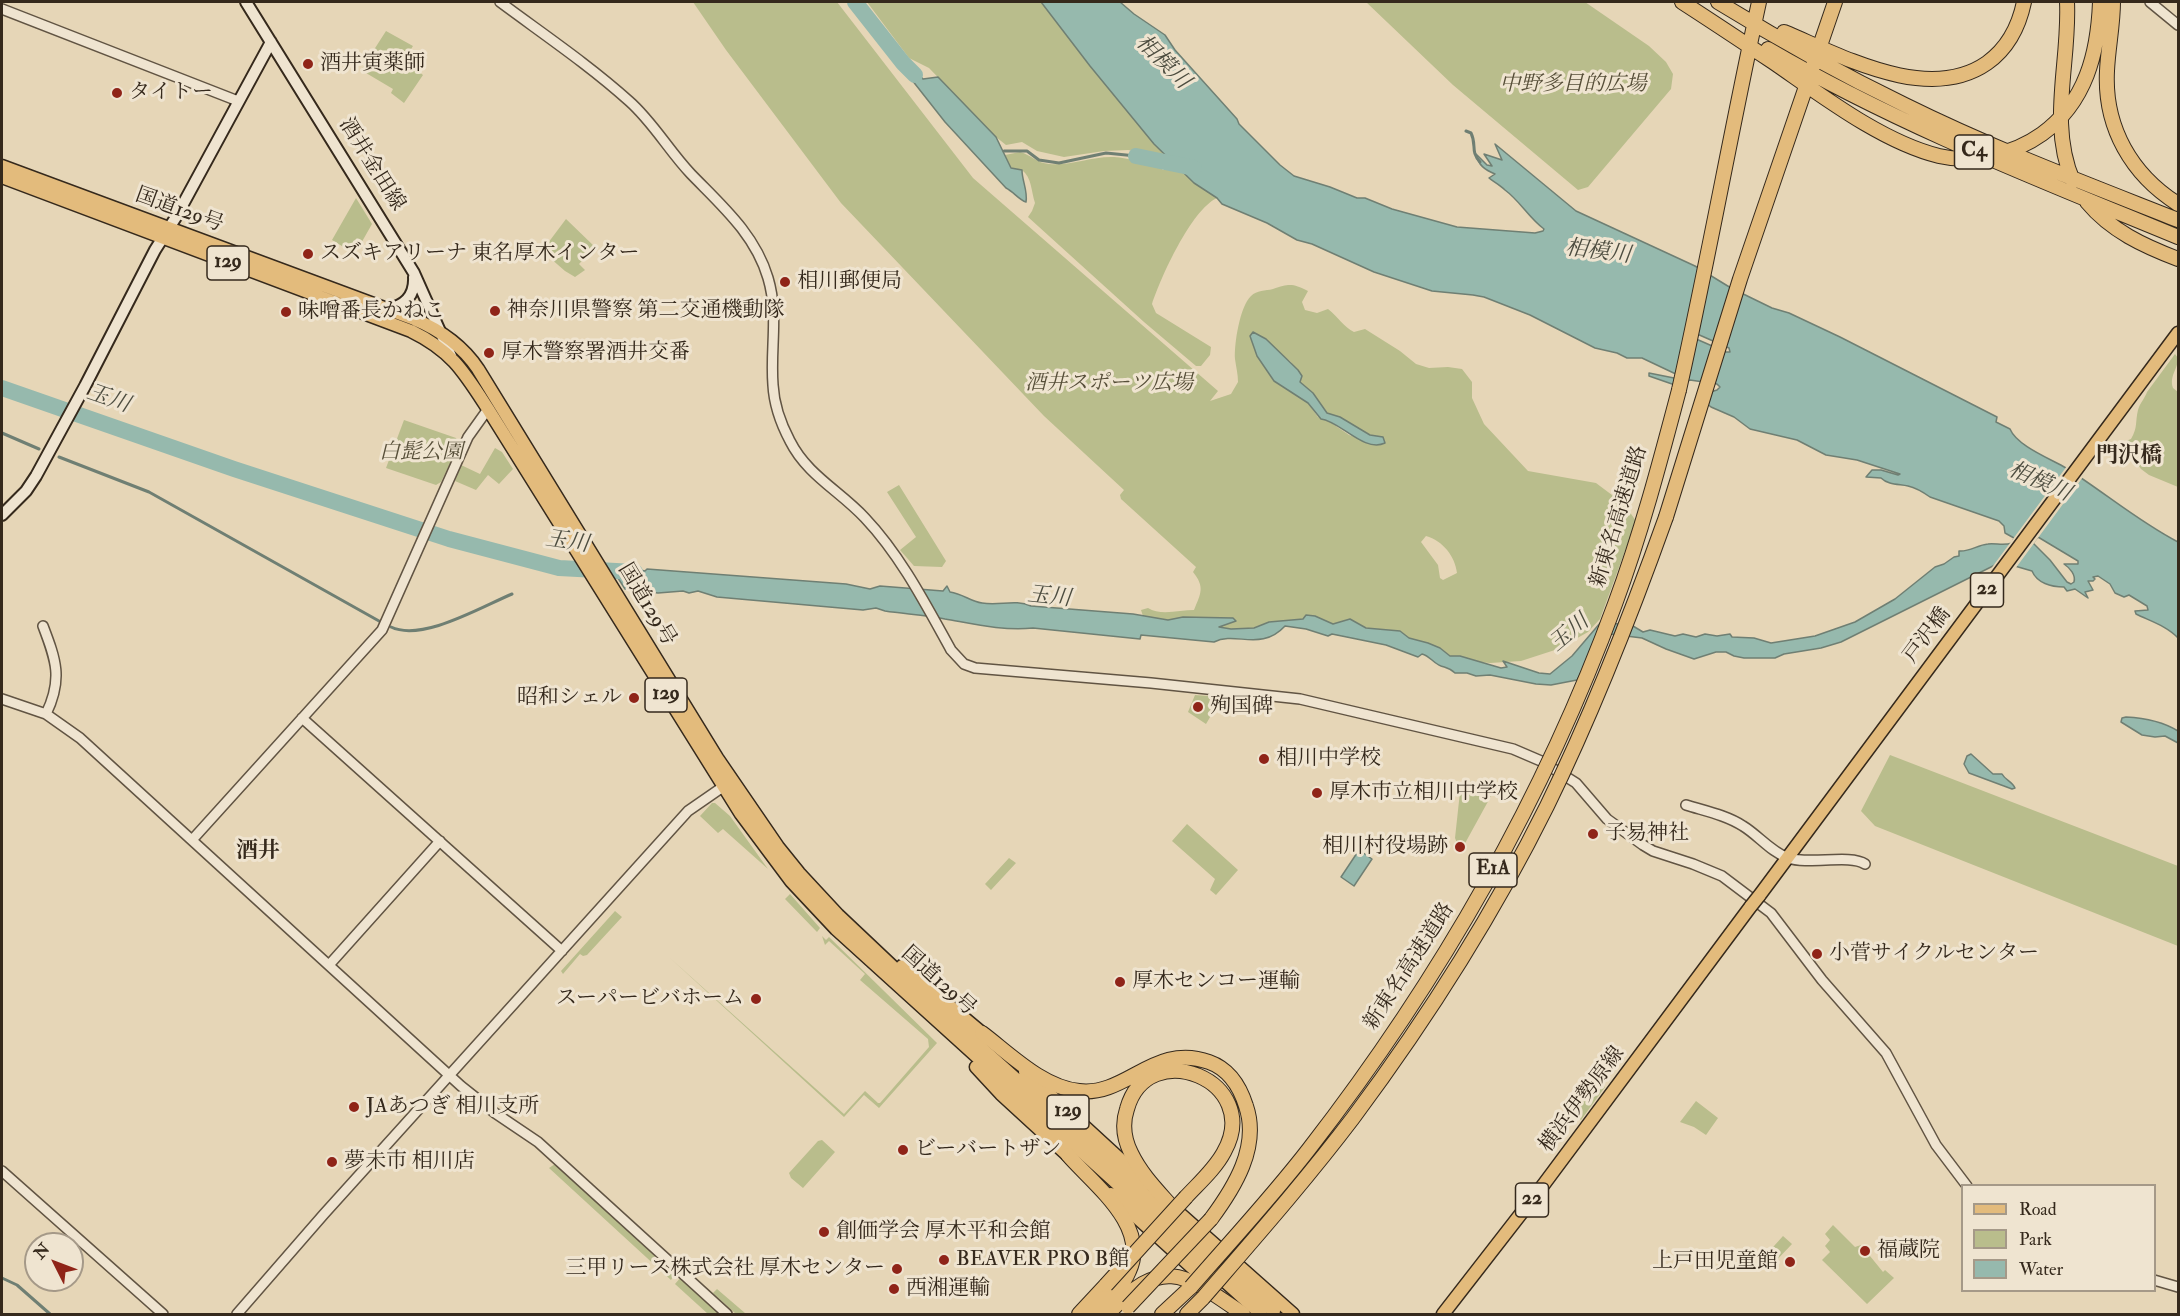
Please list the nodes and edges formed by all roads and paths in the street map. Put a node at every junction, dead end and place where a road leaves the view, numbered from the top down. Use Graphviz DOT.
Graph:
graph roads {
  1 [pos="246,2"];
  2 [pos="500,2"];
  3 [pos="1682,2"];
  4 [pos="1689,2"];
  5 [pos="1718,2"];
  6 [pos="1759,2"];
  7 [pos="1835,2"];
  8 [pos="2024,2"];
  9 [pos="2067,2"];
  10 [pos="2100,2"];
  11 [pos="2113,2"];
  12 [pos="2150,2"];
  13 [pos="2,9"];
  14 [pos="1734,12"];
  15 [pos="2178,25"];
  16 [pos="271,42"];
  17 [pos="238,101"];
  18 [pos="2,166"];
  19 [pos="2,177"];
  20 [pos="2178,204"];
  21 [pos="2178,220"];
  22 [pos="166,232"];
  23 [pos="2178,237"];
  24 [pos="2178,259"];
  25 [pos="414,273"];
  26 [pos="387,309"];
  27 [pos="441,333"];
  28 [pos="2178,333"];
  29 [pos="451,356"];
  30 [pos="488,409"];
  31 [pos="2,515"];
  32 [pos="43,626"];
  33 [pos="2,699"];
  34 [pos="46,714"];
  35 [pos="302,718"];
  36 [pos="728,784"];
  37 [pos="1686,805"];
  38 [pos="192,840"];
  39 [pos="440,841"];
  40 [pos="1792,853"];
  41 [pos="1865,864"];
  42 [pos="838,915"];
  43 [pos="562,951"];
  44 [pos="329,965"];
  45 [pos="920,1007"];
  46 [pos="982,1033"];
  47 [pos="449,1075"];
  48 [pos="1068,1155"];
  49 [pos="2,1171"];
  50 [pos="1966,1184"];
  51 [pos="1172,1207"];
  52 [pos="2156,1281"];
  53 [pos="2178,1287"];
  54 [pos="1124,1311"];
  55 [pos="1268,1313"];
  56 [pos="163,1314"];
  57 [pos="237,1314"];
  58 [pos="727,1314"];
  59 [pos="1079,1314"];
  60 [pos="1095,1314"];
  61 [pos="1108,1314"];
  62 [pos="1164,1314"];
  63 [pos="1188,1314"];
  64 [pos="1243,1314"];
  65 [pos="1293,1314"];
  66 [pos="1443,1314"];
  1 -- 16 [label="main road, 酒井金田線"];
  2 -- 50 [label="street"];
  3 -- 10 [label="highway"];
  4 -- 23 [label="highway, C4"];
  5 -- 14 [label="highway, C4"];
  6 -- 62 [label="highway, 新東名高速道路 / E1A, bridge"];
  7 -- 63 [label="highway, 新東名高速道路 / E1A, bridge"];
  8 -- 14 [label="highway"];
  9 -- 24 [label="highway"];
  11 -- 20 [label="highway"];
  12 -- 15 [label="street"];
  13 -- 17 [label="street"];
  14 -- 21 [label="highway, C4"];
  16 -- 17 [label="main road"];
  16 -- 25 [label="main road, 酒井金田線"];
  17 -- 22 [label="main road"];
  18 -- 22 [label="main road, 国道129号 / 129"];
  19 -- 22 [label="main road, 国道129号 / 129"];
  22 -- 26 [label="main road, 国道129号 / 129"];
  22 -- 29 [label="main road, 国道129号 / 129"];
  22 -- 31 [label="main road"];
  25 -- 26 [label="main road"];
  25 -- 27 [label="main road, 酒井金田線"];
  26 -- 27 [label="main road, 国道129号 / 129"];
  27 -- 29 [label="main road, 酒井金田線"];
  27 -- 36 [label="main road, 国道129号 / 129"];
  28 -- 40 [label="main road, 戸沢橋 / 22"];
  29 -- 30 [label="main road, 国道129号 / 129"];
  30 -- 35 [label="street"];
  30 -- 36 [label="main road, 国道129号 / 129"];
  32 -- 34 [label="street"];
  33 -- 34 [label="street"];
  34 -- 38 [label="street"];
  35 -- 38 [label="street"];
  35 -- 39 [label="street"];
  36 -- 42 [label="main road, 国道129号 / 129"];
  36 -- 43 [label="street"];
  36 -- 45 [label="main road, 国道129号 / 129"];
  37 -- 40 [label="street"];
  38 -- 44 [label="street"];
  39 -- 43 [label="street"];
  39 -- 44 [label="street"];
  40 -- 41 [label="street"];
  40 -- 66 [label="main road, 横浜伊勢原線 / 22"];
  42 -- 46 [label="main road, 129"];
  42 -- 55 [label="main road, 国道129号 / 129"];
  43 -- 47 [label="street"];
  44 -- 47 [label="street"];
  45 -- 48 [label="main road, 129"];
  45 -- 55 [label="main road, 国道129号 / 129"];
  46 -- 51 [label="main road, 129"];
  46 -- 54 [label="highway, bridge"];
  47 -- 57 [label="street"];
  47 -- 58 [label="street"];
  48 -- 60 [label="highway"];
  48 -- 64 [label="main road, 129"];
  49 -- 56 [label="street"];
  51 -- 59 [label="highway, bridge"];
  51 -- 65 [label="main road, 129"];
  52 -- 53 [label="street"];
  61 -- 64 [label="highway"];
}
